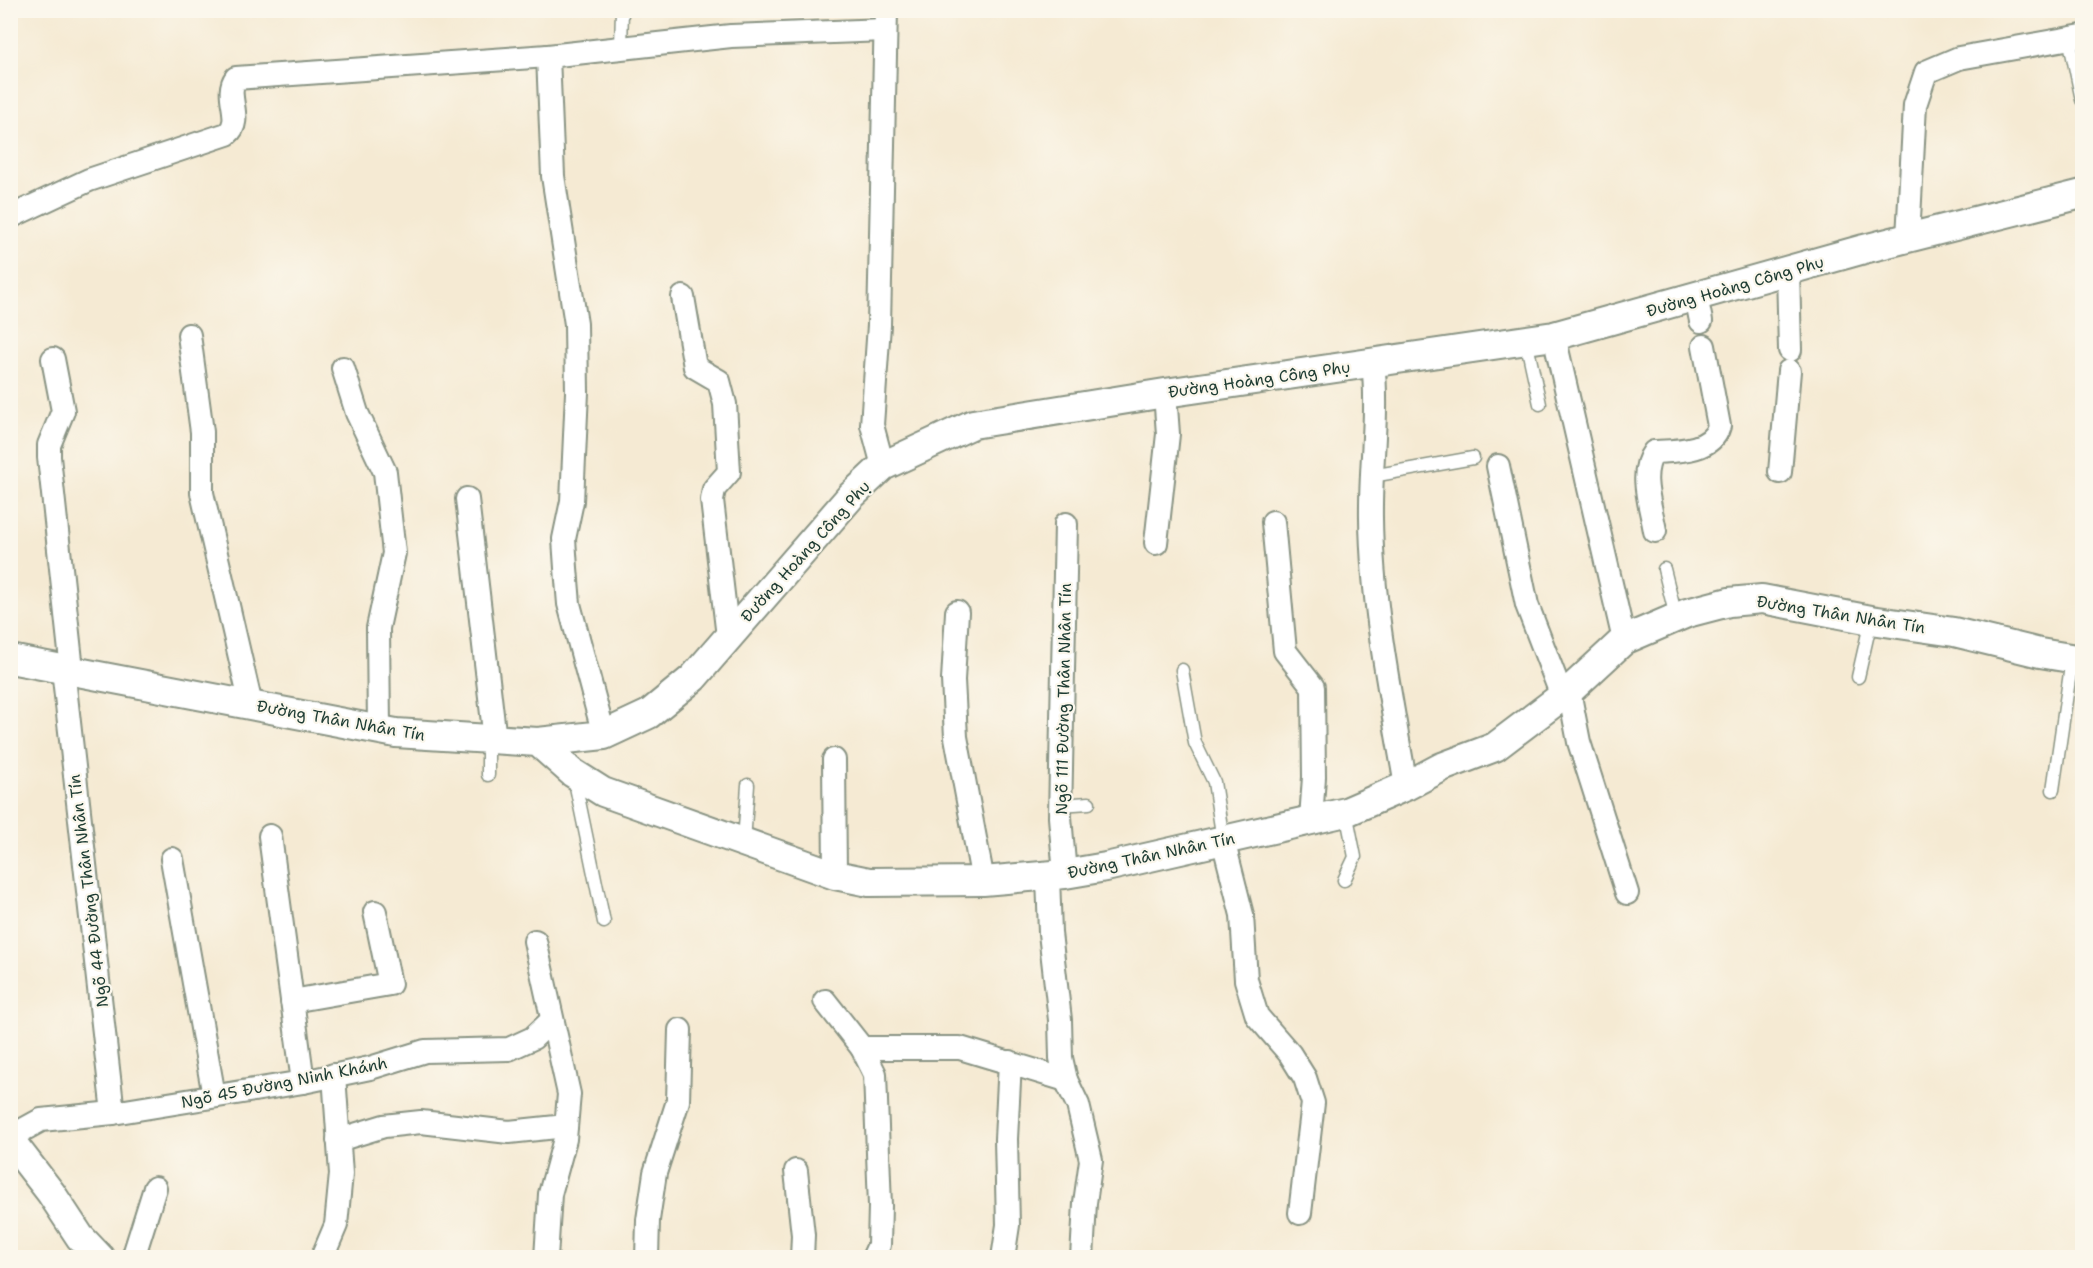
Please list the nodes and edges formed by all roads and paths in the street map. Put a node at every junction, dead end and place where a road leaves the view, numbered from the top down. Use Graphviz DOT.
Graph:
graph roads {
  1 [pos="622,10"];
  2 [pos="885,20"];
  3 [pos="2076,37"];
  4 [pos="621,48"];
  5 [pos="548,56"];
  6 [pos="2082,100"];
  7 [pos="2082,194"];
  8 [pos="10,217"];
  9 [pos="1908,238"];
  10 [pos="1788,271"];
  11 [pos="683,297"];
  12 [pos="189,335"];
  13 [pos="1554,336"];
  14 [pos="1526,340"];
  15 [pos="1704,346"];
  16 [pos="53,359"];
  17 [pos="1373,362"];
  18 [pos="343,368"];
  19 [pos="1165,393"];
  20 [pos="1540,404"];
  21 [pos="1473,458"];
  22 [pos="883,466"];
  23 [pos="1498,466"];
  24 [pos="1780,472"];
  25 [pos="1372,476"];
  26 [pos="467,499"];
  27 [pos="1273,522"];
  28 [pos="1066,524"];
  29 [pos="1655,531"];
  30 [pos="1156,543"];
  31 [pos="1664,569"];
  32 [pos="957,612"];
  33 [pos="1676,617"];
  34 [pos="1871,620"];
  35 [pos="728,637"];
  36 [pos="1624,640"];
  37 [pos="10,659"];
  38 [pos="2077,660"];
  39 [pos="67,670"];
  40 [pos="1182,670"];
  41 [pos="1858,676"];
  42 [pos="1566,693"];
  43 [pos="251,705"];
  44 [pos="379,729"];
  45 [pos="604,735"];
  46 [pos="491,740"];
  47 [pos="538,742"];
  48 [pos="834,760"];
  49 [pos="573,773"];
  50 [pos="488,775"];
  51 [pos="748,785"];
  52 [pos="1406,786"];
  53 [pos="2053,790"];
  54 [pos="1089,803"];
  55 [pos="1060,804"];
  56 [pos="1346,812"];
  57 [pos="1311,819"];
  58 [pos="270,836"];
  59 [pos="1223,840"];
  60 [pos="744,842"];
  61 [pos="172,859"];
  62 [pos="835,875"];
  63 [pos="1057,875"];
  64 [pos="1344,880"];
  65 [pos="983,881"];
  66 [pos="1627,893"];
  67 [pos="375,912"];
  68 [pos="604,922"];
  69 [pos="535,941"];
  70 [pos="292,1001"];
  71 [pos="825,1001"];
  72 [pos="552,1020"];
  73 [pos="680,1030"];
  74 [pos="862,1048"];
  75 [pos="1010,1062"];
  76 [pos="334,1075"];
  77 [pos="1066,1080"];
  78 [pos="303,1082"];
  79 [pos="214,1096"];
  80 [pos="113,1113"];
  81 [pos="566,1126"];
  82 [pos="10,1139"];
  83 [pos="338,1140"];
  84 [pos="796,1172"];
  85 [pos="155,1188"];
  86 [pos="1300,1213"];
  87 [pos="100,1257"];
  88 [pos="132,1257"];
  89 [pos="322,1257"];
  90 [pos="546,1257"];
  91 [pos="648,1257"];
  92 [pos="802,1257"];
  93 [pos="873,1257"];
  94 [pos="1003,1257"];
  95 [pos="1082,1257"];
  1 -- 4 [label="lane"];
  2 -- 4 [label="street"];
  2 -- 22 [label="street"];
  3 -- 6 [label="lane"];
  3 -- 9 [label="street"];
  4 -- 5 [label="street"];
  5 -- 8 [label="street"];
  5 -- 45 [label="street"];
  7 -- 9 [label="street, Đường Hoàng Công Phụ"];
  9 -- 10 [label="street, Đường Hoàng Công Phụ"];
  10 -- 13 [label="street, Đường Hoàng Công Phụ"];
  10 -- 24 [label="street"];
  11 -- 35 [label="street"];
  12 -- 43 [label="street"];
  13 -- 14 [label="street, Đường Hoàng Công Phụ"];
  13 -- 36 [label="street"];
  14 -- 17 [label="street, Đường Hoàng Công Phụ"];
  14 -- 20 [label="lane"];
  15 -- 29 [label="street"];
  16 -- 39 [label="street, Ngõ 44 Đường Thân Nhân Tín"];
  17 -- 19 [label="street, Đường Hoàng Công Phụ"];
  17 -- 25 [label="street"];
  18 -- 44 [label="street"];
  19 -- 22 [label="street, Đường Hoàng Công Phụ"];
  19 -- 30 [label="street"];
  21 -- 25 [label="lane"];
  22 -- 35 [label="street, Đường Hoàng Công Phụ"];
  23 -- 42 [label="street"];
  25 -- 52 [label="street"];
  26 -- 46 [label="street"];
  27 -- 57 [label="street"];
  28 -- 55 [label="street, Ngõ 111 Đường Thân Nhân Tín"];
  31 -- 33 [label="lane"];
  32 -- 65 [label="street"];
  33 -- 34 [label="street, Đường Thân Nhân Tín"];
  33 -- 36 [label="street, Đường Thân Nhân Tín"];
  34 -- 38 [label="street, Đường Thân Nhân Tín"];
  34 -- 41 [label="lane"];
  35 -- 45 [label="street, Đường Hoàng Công Phụ"];
  36 -- 42 [label="street, Đường Thân Nhân Tín"];
  37 -- 39 [label="street, Đường Thân Nhân Tín"];
  38 -- 53 [label="lane"];
  39 -- 43 [label="street, Đường Thân Nhân Tín"];
  39 -- 80 [label="street, Ngõ 44 Đường Thân Nhân Tín"];
  40 -- 59 [label="lane"];
  42 -- 52 [label="street, Đường Thân Nhân Tín"];
  42 -- 66 [label="street"];
  43 -- 44 [label="street, Đường Thân Nhân Tín"];
  44 -- 46 [label="street, Đường Thân Nhân Tín"];
  45 -- 47 [label="street, Đường Hoàng Công Phụ"];
  46 -- 47 [label="street, Đường Thân Nhân Tín"];
  46 -- 50 [label="lane"];
  47 -- 49 [label="street, Đường Thân Nhân Tín"];
  48 -- 62 [label="street"];
  49 -- 60 [label="street, Đường Thân Nhân Tín"];
  49 -- 68 [label="lane"];
  51 -- 60 [label="lane"];
  52 -- 56 [label="street, Đường Thân Nhân Tín"];
  54 -- 55 [label="lane"];
  55 -- 63 [label="street, Ngõ 111 Đường Thân Nhân Tín"];
  56 -- 57 [label="street, Đường Thân Nhân Tín"];
  56 -- 64 [label="lane"];
  57 -- 59 [label="street, Đường Thân Nhân Tín"];
  58 -- 70 [label="street"];
  59 -- 63 [label="street, Đường Thân Nhân Tín"];
  59 -- 86 [label="street"];
  60 -- 62 [label="street, Đường Thân Nhân Tín"];
  61 -- 79 [label="street"];
  62 -- 65 [label="street, Đường Thân Nhân Tín"];
  63 -- 65 [label="street, Đường Thân Nhân Tín"];
  63 -- 77 [label="street, Ngõ 111 Đường Thân Nhân Tín"];
  67 -- 70 [label="street"];
  69 -- 72 [label="street"];
  70 -- 78 [label="street"];
  71 -- 74 [label="street"];
  72 -- 76 [label="street, Ngõ 45 Đường Ninh Khánh"];
  72 -- 81 [label="street"];
  73 -- 91 [label="street"];
  74 -- 75 [label="street"];
  74 -- 93 [label="street"];
  75 -- 77 [label="street"];
  75 -- 94 [label="street"];
  76 -- 78 [label="street, Ngõ 45 Đường Ninh Khánh"];
  76 -- 83 [label="street"];
  77 -- 95 [label="street, Ngõ 111 Đường Thân Nhân Tín"];
  78 -- 79 [label="street, Ngõ 45 Đường Ninh Khánh"];
  79 -- 80 [label="street, Ngõ 45 Đường Ninh Khánh"];
  80 -- 82 [label="street, Ngõ 45 Đường Ninh Khánh"];
  81 -- 83 [label="street"];
  81 -- 90 [label="street"];
  82 -- 87 [label="street"];
  83 -- 89 [label="street"];
  84 -- 92 [label="street"];
  85 -- 88 [label="street"];
}
